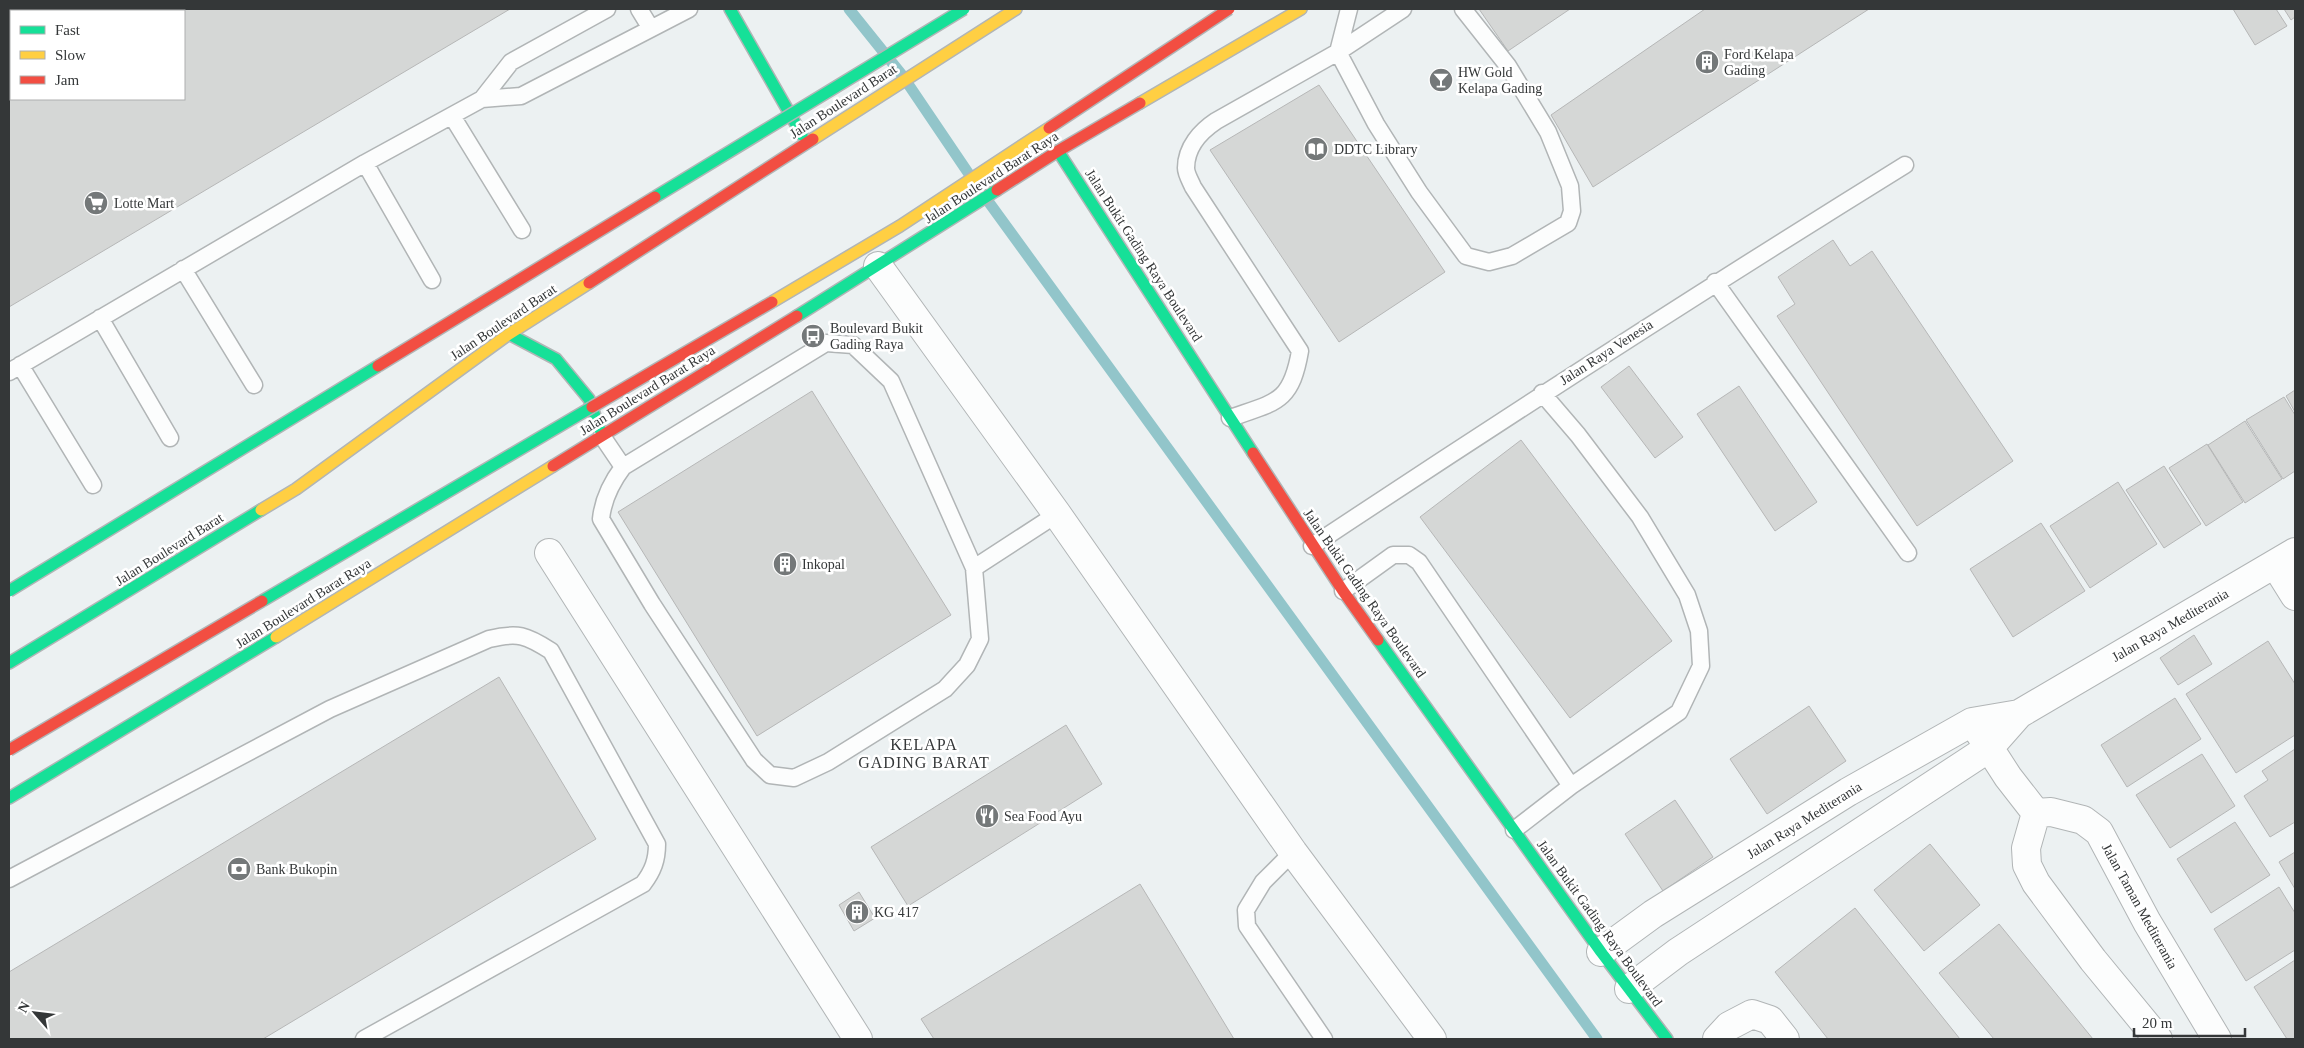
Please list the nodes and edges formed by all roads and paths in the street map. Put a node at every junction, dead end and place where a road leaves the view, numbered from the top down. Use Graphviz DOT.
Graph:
graph roads {
  1 [pos="607,9"];
  2 [pos="640,9"];
  3 [pos="689,9"];
  4 [pos="730,9"];
  5 [pos="955,9"];
  6 [pos="1016,9"];
  7 [pos="1229,9"];
  8 [pos="1301,9"];
  9 [pos="1349,9"];
  10 [pos="1403,9"];
  11 [pos="1463,9"];
  12 [pos="650,27"];
  13 [pos="970,39"];
  14 [pos="1338,52"];
  15 [pos="482,99"];
  16 [pos="452,116"];
  17 [pos="807,142"];
  18 [pos="1058,150"];
  19 [pos="365,163"];
  20 [pos="1905,165"];
  21 [pos="522,230"];
  22 [pos="878,266"];
  23 [pos="183,270"];
  24 [pos="432,280"];
  25 [pos="1715,282"];
  26 [pos="100,318"];
  27 [pos="509,334"];
  28 [pos="15,368"];
  29 [pos="254,385"];
  30 [pos="1542,393"];
  31 [pos="1230,418"];
  32 [pos="602,436"];
  33 [pos="170,438"];
  34 [pos="623,467"];
  35 [pos="93,485"];
  36 [pos="1057,514"];
  37 [pos="1312,546"];
  38 [pos="549,553"];
  39 [pos="1908,553"];
  40 [pos="2285,558"];
  41 [pos="974,568"];
  42 [pos="9,591"];
  43 [pos="1343,591"];
  44 [pos="2295,596"];
  45 [pos="9,663"];
  46 [pos="2019,714"];
  47 [pos="1972,722"];
  48 [pos="1989,748"];
  49 [pos="9,750"];
  50 [pos="1571,786"];
  51 [pos="9,798"];
  52 [pos="2036,813"];
  53 [pos="1802,821"];
  54 [pos="1514,830"];
  55 [pos="1293,852"];
  56 [pos="1824,856"];
  57 [pos="9,879"];
  58 [pos="1600,952"];
  59 [pos="1629,989"];
  60 [pos="364,1039"];
  61 [pos="858,1039"];
  62 [pos="1324,1039"];
  63 [pos="1432,1039"];
  64 [pos="1667,1039"];
  65 [pos="1717,1039"];
  66 [pos="1785,1039"];
  67 [pos="2158,1039"];
  68 [pos="2217,1039"];
  1 -- 15 [label="lane"];
  2 -- 12 [label="lane"];
  3 -- 12 [label="lane"];
  4 -- 17 [label="main road"];
  5 -- 13 [label="street"];
  5 -- 42 [label="main road, bridge"];
  6 -- 13 [label="main road, Jalan Boulevard Barat"];
  7 -- 49 [label="main road, bridge"];
  8 -- 18 [label="main road, Jalan Boulevard Barat Raya"];
  9 -- 14 [label="lane"];
  10 -- 14 [label="lane"];
  11 -- 14 [label="lane"];
  12 -- 15 [label="lane"];
  13 -- 17 [label="main road, Jalan Boulevard Barat"];
  14 -- 31 [label="lane"];
  15 -- 16 [label="lane"];
  16 -- 19 [label="lane"];
  16 -- 21 [label="lane"];
  17 -- 27 [label="main road, Jalan Boulevard Barat"];
  18 -- 22 [label="main road, Jalan Boulevard Barat Raya"];
  18 -- 31 [label="main road, Jalan Bukit Gading Raya Boulevard"];
  19 -- 23 [label="lane"];
  19 -- 24 [label="lane"];
  20 -- 25 [label="lane, Jalan Raya Venesia"];
  22 -- 32 [label="main road, Jalan Boulevard Barat Raya"];
  22 -- 36 [label="street"];
  23 -- 26 [label="lane"];
  23 -- 29 [label="lane"];
  25 -- 30 [label="lane, Jalan Raya Venesia"];
  25 -- 39 [label="lane"];
  26 -- 28 [label="lane"];
  26 -- 33 [label="lane"];
  27 -- 32 [label="main road"];
  27 -- 45 [label="main road, Jalan Boulevard Barat"];
  28 -- 35 [label="lane"];
  30 -- 37 [label="lane, Jalan Raya Venesia"];
  30 -- 50 [label="lane"];
  31 -- 37 [label="main road, Jalan Bukit Gading Raya Boulevard"];
  32 -- 34 [label="lane"];
  32 -- 51 [label="main road, Jalan Boulevard Barat Raya"];
  34 -- 41 [label="lane"];
  34 -- 41 [label="lane"];
  36 -- 41 [label="lane"];
  36 -- 55 [label="street"];
  37 -- 43 [label="main road, Jalan Bukit Gading Raya Boulevard"];
  38 -- 61 [label="street"];
  40 -- 44 [label="street"];
  40 -- 46 [label="street, Jalan Raya Mediterania"];
  43 -- 50 [label="lane"];
  43 -- 54 [label="main road, Jalan Bukit Gading Raya Boulevard"];
  46 -- 47 [label="street, Jalan Raya Mediterania"];
  46 -- 48 [label="street, Jalan Raya Mediterania"];
  47 -- 48 [label="street"];
  47 -- 53 [label="street, Jalan Raya Mediterania"];
  48 -- 52 [label="street"];
  48 -- 56 [label="street, Jalan Raya Mediterania"];
  50 -- 54 [label="lane"];
  52 -- 67 [label="street"];
  52 -- 68 [label="street, Jalan Taman Mediterania"];
  53 -- 56 [label="street"];
  53 -- 58 [label="street, Jalan Raya Mediterania"];
  54 -- 58 [label="main road, Jalan Bukit Gading Raya Boulevard"];
  55 -- 62 [label="lane"];
  55 -- 63 [label="street"];
  56 -- 59 [label="street, Jalan Raya Mediterania"];
  57 -- 60 [label="lane"];
  58 -- 59 [label="main road, Jalan Bukit Gading Raya Boulevard"];
  59 -- 64 [label="main road, Jalan Bukit Gading Raya Boulevard"];
  65 -- 66 [label="street"];
}
